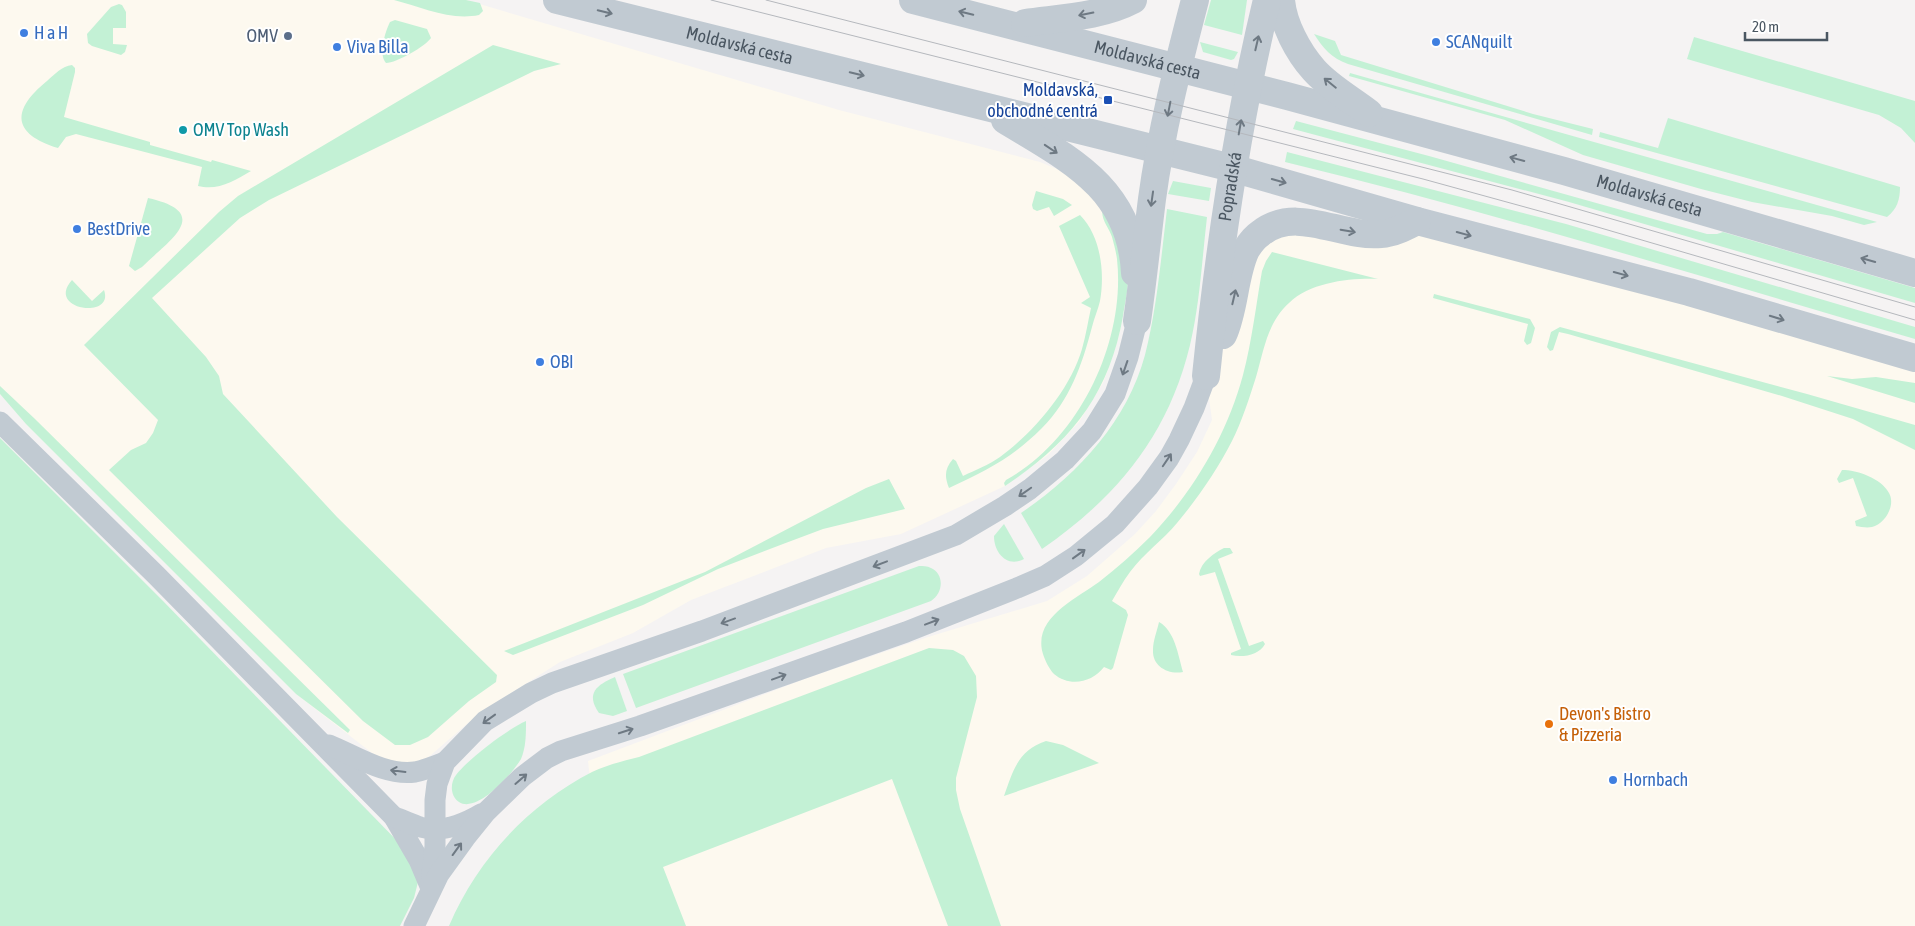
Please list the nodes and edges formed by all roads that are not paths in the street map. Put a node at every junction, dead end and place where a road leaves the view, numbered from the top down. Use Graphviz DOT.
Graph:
graph roads {
  1 [pos="557,0"];
  2 [pos="913,0"];
  3 [pos="1132,0"];
  4 [pos="1195,0"];
  5 [pos="1267,0"];
  6 [pos="1281,0"];
  7 [pos="1014,25"];
  8 [pos="1178,68"];
  9 [pos="1248,87"];
  10 [pos="980,105"];
  11 [pos="1383,123"];
  12 [pos="1160,151"];
  13 [pos="1232,168"];
  14 [pos="1417,221"];
  15 [pos="1915,273"];
  16 [pos="1138,321"];
  17 [pos="1915,358"];
  18 [pos="1206,376"];
  19 [pos="0,422"];
  20 [pos="321,741"];
  21 [pos="445,762"];
  22 [pos="486,812"];
  23 [pos="394,817"];
  24 [pos="435,830"];
  25 [pos="431,889"];
  26 [pos="414,926"];
  1 -- 10 [label="street, Moldavská cesta, one-way"];
  7 -- 2 [label="street, Moldavská cesta, one-way"];
  3 -- 7 [label="street, one-way"];
  4 -- 8 [label="street"];
  9 -- 5 [label="street, Popradská, one-way"];
  11 -- 6 [label="street, Moldavská cesta, one-way"];
  7 -- 8 [label="street, Moldavská cesta"];
  8 -- 9 [label="street, Moldavská cesta"];
  8 -- 12 [label="street, one-way"];
  9 -- 11 [label="street, Moldavská cesta"];
  13 -- 9 [label="street, Popradská, one-way"];
  10 -- 12 [label="street, Moldavská cesta"];
  10 -- 16 [label="street, Moldavská cesta, one-way"];
  15 -- 11 [label="street, Moldavská cesta, one-way"];
  12 -- 13 [label="street, Moldavská cesta"];
  12 -- 16 [label="street, one-way"];
  13 -- 14 [label="street, Moldavská cesta, one-way"];
  13 -- 18 [label="street, Popradská"];
  14 -- 17 [label="street, Moldavská cesta, one-way"];
  18 -- 14 [label="street, one-way"];
  16 -- 21 [label="street, one-way"];
  22 -- 18 [label="street, one-way"];
  19 -- 20 [label="street"];
  21 -- 20 [label="street, one-way"];
  20 -- 23 [label="street"];
  21 -- 24 [label="street"];
  22 -- 24 [label="street"];
  25 -- 22 [label="street, one-way"];
  23 -- 24 [label="street"];
  23 -- 25 [label="street"];
  24 -- 25 [label="street"];
  25 -- 26 [label="street"];
}
